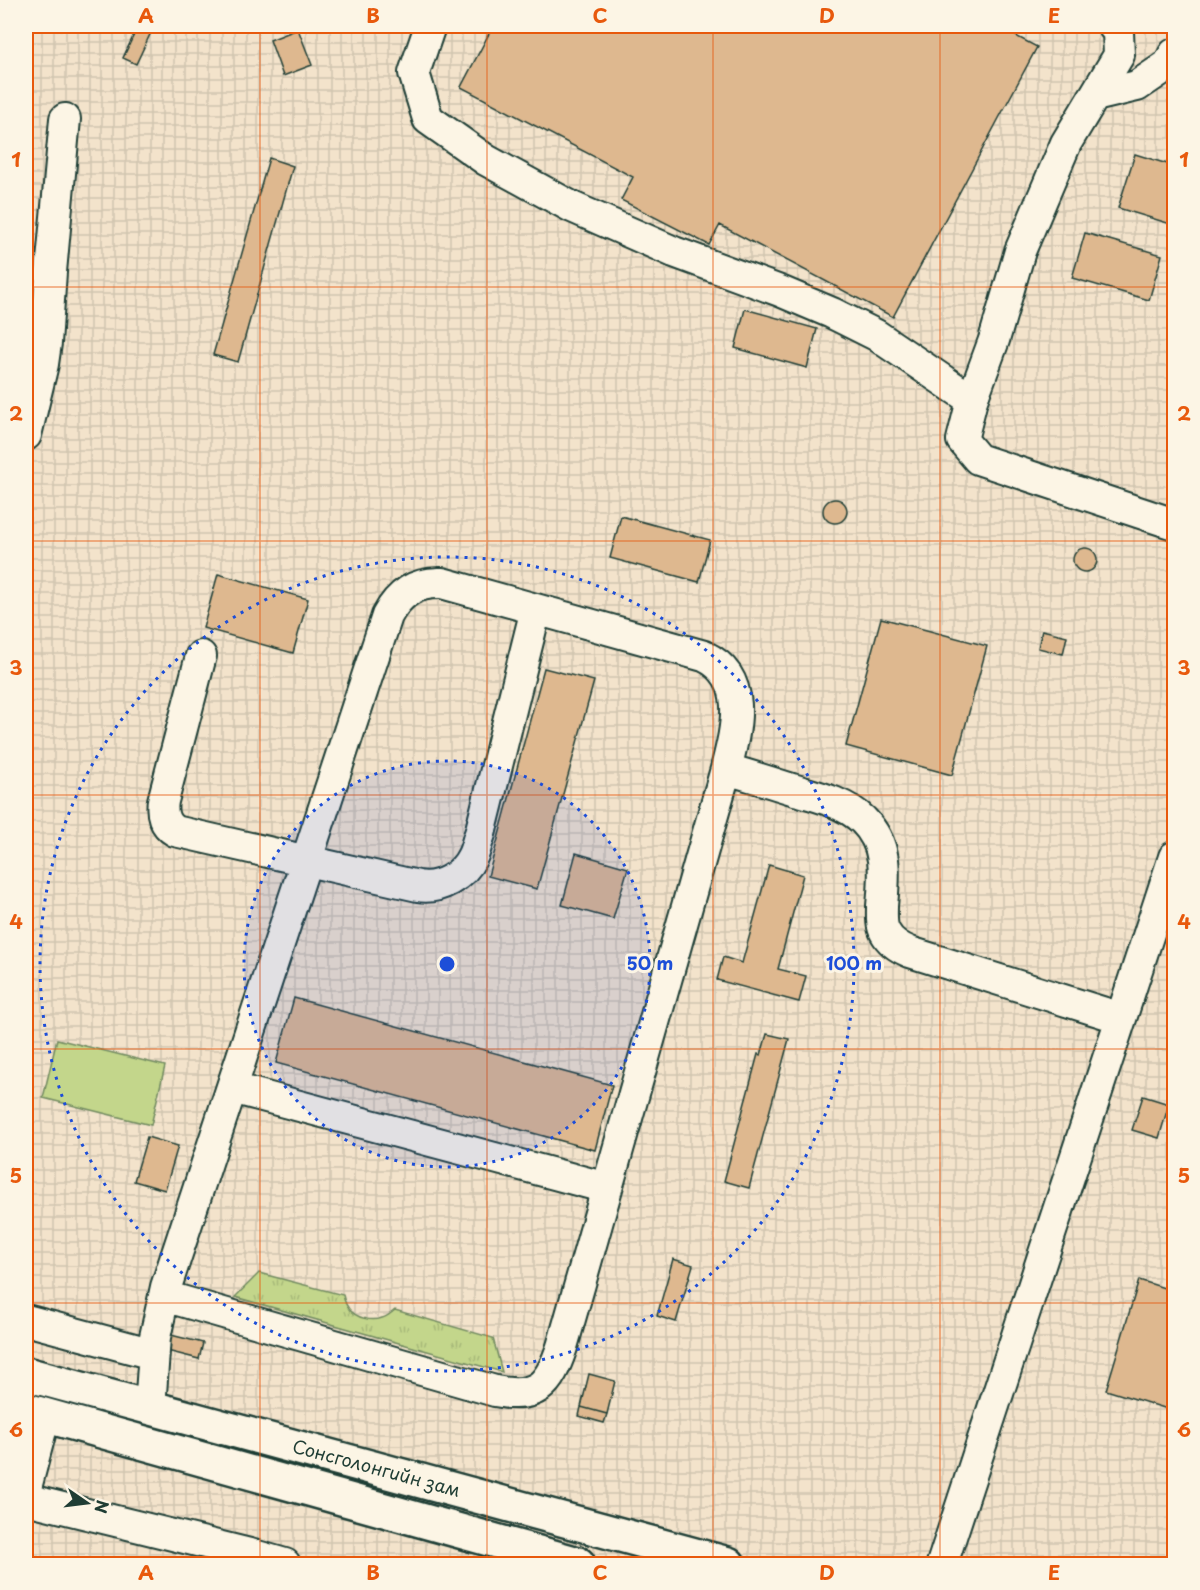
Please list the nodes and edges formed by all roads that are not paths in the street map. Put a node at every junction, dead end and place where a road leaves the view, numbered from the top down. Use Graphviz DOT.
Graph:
graph roads {
  1 [pos="430,26"];
  2 [pos="1117,28"];
  3 [pos="1174,54"];
  4 [pos="1095,96"];
  5 [pos="65,119"];
  6 [pos="972,400"];
  7 [pos="26,435"];
  8 [pos="1174,524"];
  9 [pos="536,609"];
  10 [pos="201,656"];
  11 [pos="726,769"];
  12 [pos="1174,857"];
  13 [pos="306,861"];
  14 [pos="1122,1018"];
  15 [pos="232,1088"];
  16 [pos="607,1188"];
  17 [pos="164,1296"];
  18 [pos="26,1320"];
  19 [pos="153,1354"];
  20 [pos="26,1374"];
  21 [pos="150,1408"];
  22 [pos="35,1412"];
  23 [pos="26,1488"];
  24 [pos="26,1499"];
  25 [pos="249,1559"];
  26 [pos="285,1564"];
  27 [pos="578,1564"];
  28 [pos="728,1564"];
  29 [pos="942,1564"];
  1 -- 6 [label="street"];
  2 -- 4 [label="street"];
  3 -- 4 [label="street"];
  4 -- 6 [label="street"];
  5 -- 7 [label="street"];
  6 -- 8 [label="street"];
  9 -- 11 [label="street"];
  9 -- 13 [label="street"];
  9 -- 13 [label="street"];
  10 -- 13 [label="street"];
  11 -- 14 [label="street"];
  11 -- 16 [label="street"];
  12 -- 14 [label="street"];
  13 -- 15 [label="street"];
  14 -- 29 [label="street"];
  15 -- 16 [label="street"];
  15 -- 17 [label="street"];
  16 -- 17 [label="street"];
  17 -- 19 [label="street"];
  18 -- 19 [label="street"];
  19 -- 21 [label="street"];
  20 -- 21 [label="main road, Сонсголонгийн зам"];
  21 -- 28 [label="main road, Сонсголонгийн зам"];
  22 -- 23 [label="street"];
  22 -- 27 [label="main road, Сонсголонгийн зам"];
  24 -- 25 [label="street"];
  25 -- 26 [label="street"];
}
